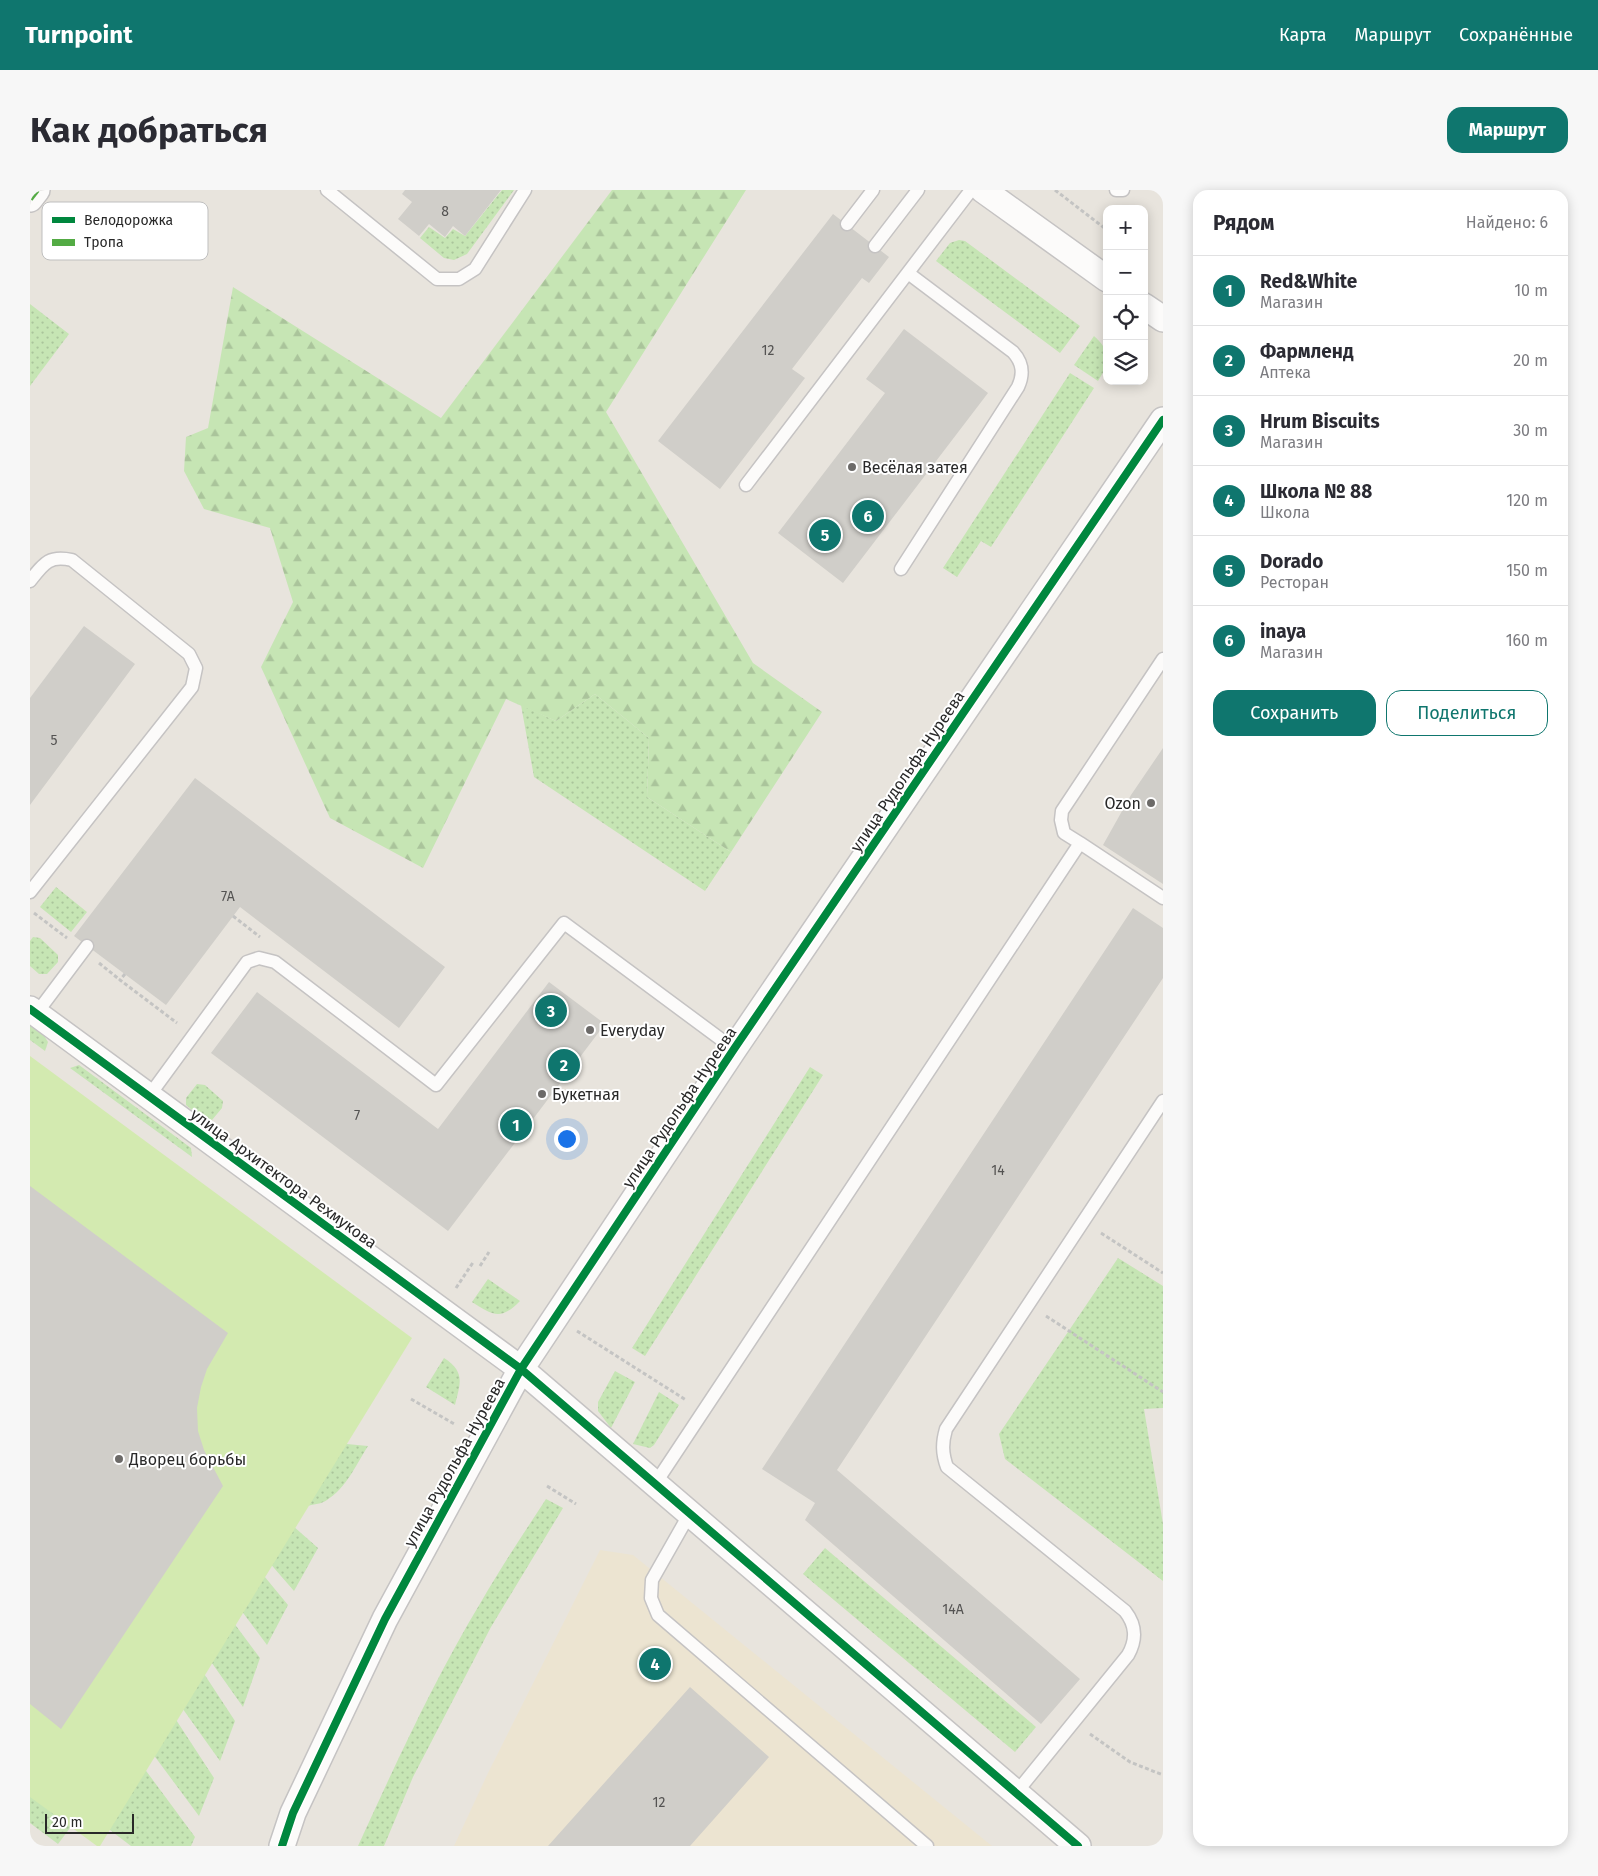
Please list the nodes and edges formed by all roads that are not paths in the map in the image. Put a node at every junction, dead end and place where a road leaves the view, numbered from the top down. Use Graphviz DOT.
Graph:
graph roads {
  1 [pos="37,190"];
  2 [pos="525,190"];
  3 [pos="873,190"];
  4 [pos="918,190"];
  5 [pos="971,190"];
  6 [pos="983,190"];
  7 [pos="1116,190"];
  8 [pos="1123,190"];
  9 [pos="332,191"];
  10 [pos="30,199"];
  11 [pos="847,224"];
  12 [pos="875,246"];
  13 [pos="908,273"];
  14 [pos="1103,276"];
  15 [pos="1148,309"];
  16 [pos="1163,319"];
  17 [pos="1163,420"];
  18 [pos="746,484"];
  19 [pos="901,568"];
  20 [pos="30,581"];
  21 [pos="1163,659"];
  22 [pos="1080,843"];
  23 [pos="30,892"];
  24 [pos="1163,898"];
  25 [pos="87,946"];
  26 [pos="33,1012"];
  27 [pos="734,1049"];
  28 [pos="149,1096"];
  29 [pos="1163,1101"];
  30 [pos="521,1369"];
  31 [pos="655,1484"];
  32 [pos="690,1513"];
  33 [pos="1016,1793"];
  34 [pos="282,1846"];
  35 [pos="927,1846"];
  36 [pos="1078,1846"];
  1 -- 10 [label="street"];
  2 -- 9 [label="lane"];
  3 -- 11 [label="lane"];
  4 -- 12 [label="lane"];
  5 -- 13 [label="lane"];
  6 -- 14 [label="street"];
  7 -- 8 [label="lane"];
  13 -- 18 [label="lane"];
  13 -- 19 [label="lane"];
  15 -- 16 [label="street"];
  17 -- 27 [label="street, улица Рудольфа Нуреева"];
  20 -- 23 [label="lane"];
  21 -- 22 [label="lane"];
  22 -- 24 [label="lane"];
  22 -- 31 [label="lane"];
  25 -- 26 [label="lane"];
  26 -- 28 [label="street, улица Архитектора Рехмукова"];
  27 -- 28 [label="lane"];
  27 -- 30 [label="street, улица Рудольфа Нуреева"];
  28 -- 30 [label="street, улица Архитектора Рехмукова"];
  29 -- 33 [label="lane"];
  30 -- 31 [label="street, улица Архитектора Рехмукова"];
  30 -- 34 [label="street, улица Рудольфа Нуреева"];
  31 -- 32 [label="street, улица Архитектора Рехмукова"];
  32 -- 33 [label="street, улица Архитектора Рехмукова"];
  32 -- 35 [label="lane"];
  33 -- 36 [label="street, улица Архитектора Рехмукова"];
}
